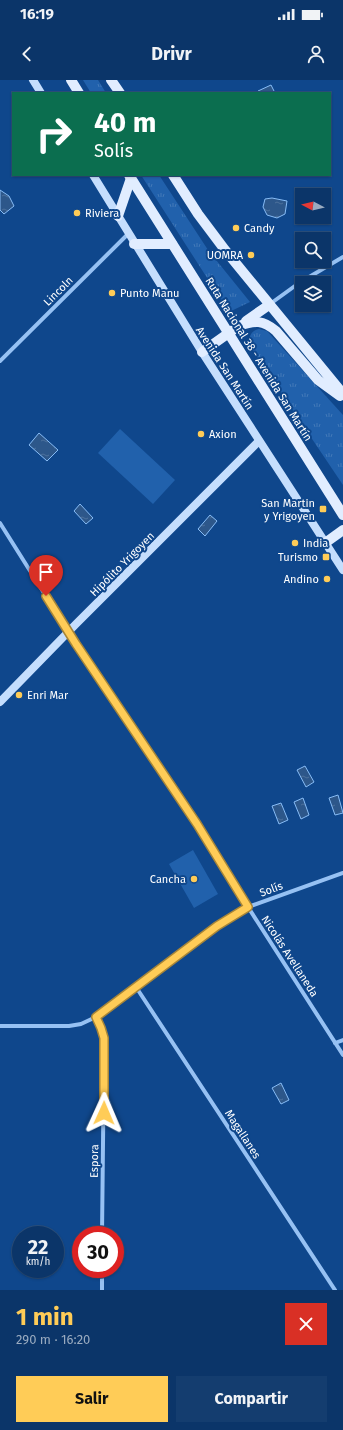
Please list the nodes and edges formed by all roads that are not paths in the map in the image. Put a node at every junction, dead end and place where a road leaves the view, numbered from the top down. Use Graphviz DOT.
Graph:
graph roads {
  1 [pos="33,80"];
  2 [pos="70,80"];
  3 [pos="111,80"];
  4 [pos="40,92"];
  5 [pos="78,92"];
  6 [pos="119,92"];
  7 [pos="94,176"];
  8 [pos="130,176"];
  9 [pos="174,176"];
  10 [pos="118,216"];
  11 [pos="128,234"];
  12 [pos="134,244"];
  13 [pos="172,244"];
  14 [pos="343,257"];
  15 [pos="269,305"];
  16 [pos="239,326"];
  17 [pos="228,333"];
  18 [pos="202,352"];
  19 [pos="0,361"];
  20 [pos="343,394"];
  21 [pos="343,398"];
  22 [pos="259,441"];
  23 [pos="331,496"];
  24 [pos="343,502"];
  25 [pos="343,515"];
  26 [pos="0,523"];
  27 [pos="343,530"];
  28 [pos="325,543"];
  29 [pos="343,570"];
  30 [pos="69,632"];
  31 [pos="0,702"];
  32 [pos="343,873"];
  33 [pos="248,907"];
  34 [pos="136,987"];
  35 [pos="96,1017"];
  36 [pos="0,1026"];
  37 [pos="343,1040"];
  38 [pos="335,1043"];
  39 [pos="343,1056"];
  40 [pos="102,1226"];
  41 [pos="102,1278"];
  42 [pos="102,1290"];
  43 [pos="335,1290"];
  1 -- 4 [label="main road"];
  2 -- 5 [label="main road"];
  3 -- 6 [label="main road"];
  7 -- 10 [label="main road, Avenida San Martín"];
  8 -- 10 [label="main road"];
  8 -- 13 [label="main road, Ruta Nacional 38 - Avenida San Martín"];
  9 -- 15 [label="main road"];
  10 -- 11 [label="main road, Avenida San Martín"];
  11 -- 12 [label="main road, Avenida San Martín"];
  11 -- 19 [label="street, Lincoln"];
  12 -- 13 [label="main road"];
  12 -- 18 [label="main road, Avenida San Martín"];
  13 -- 17 [label="main road, Ruta Nacional 38 - Avenida San Martín"];
  14 -- 15 [label="street"];
  15 -- 16 [label="main road"];
  15 -- 20 [label="main road"];
  16 -- 17 [label="main road"];
  16 -- 21 [label="main road"];
  17 -- 18 [label="main road"];
  17 -- 23 [label="main road, Ruta Nacional 38 - Avenida San Martín"];
  18 -- 22 [label="main road, Avenida San Martín"];
  22 -- 28 [label="main road, Avenida San Martín"];
  22 -- 30 [label="main road, Hipólito Yrigoyen"];
  23 -- 24 [label="main road"];
  23 -- 25 [label="main road, Ruta Nacional 38 - Avenida San Martín"];
  26 -- 30 [label="street, Nicolás Avellaneda"];
  27 -- 28 [label="main road"];
  28 -- 29 [label="main road, Avenida San Martín"];
  30 -- 31 [label="main road, Hipólito Yrigoyen"];
  30 -- 33 [label="street, Nicolás Avellaneda"];
  32 -- 33 [label="street, Solís"];
  33 -- 34 [label="street, Solís"];
  33 -- 38 [label="street, Nicolás Avellaneda"];
  34 -- 35 [label="street, Solís"];
  34 -- 43 [label="street, Magallanes"];
  35 -- 36 [label="street, Solís"];
  35 -- 40 [label="street, Espora"];
  37 -- 38 [label="street"];
  38 -- 39 [label="street, Nicolás Avellaneda"];
  41 -- 42 [label="street"];
}
